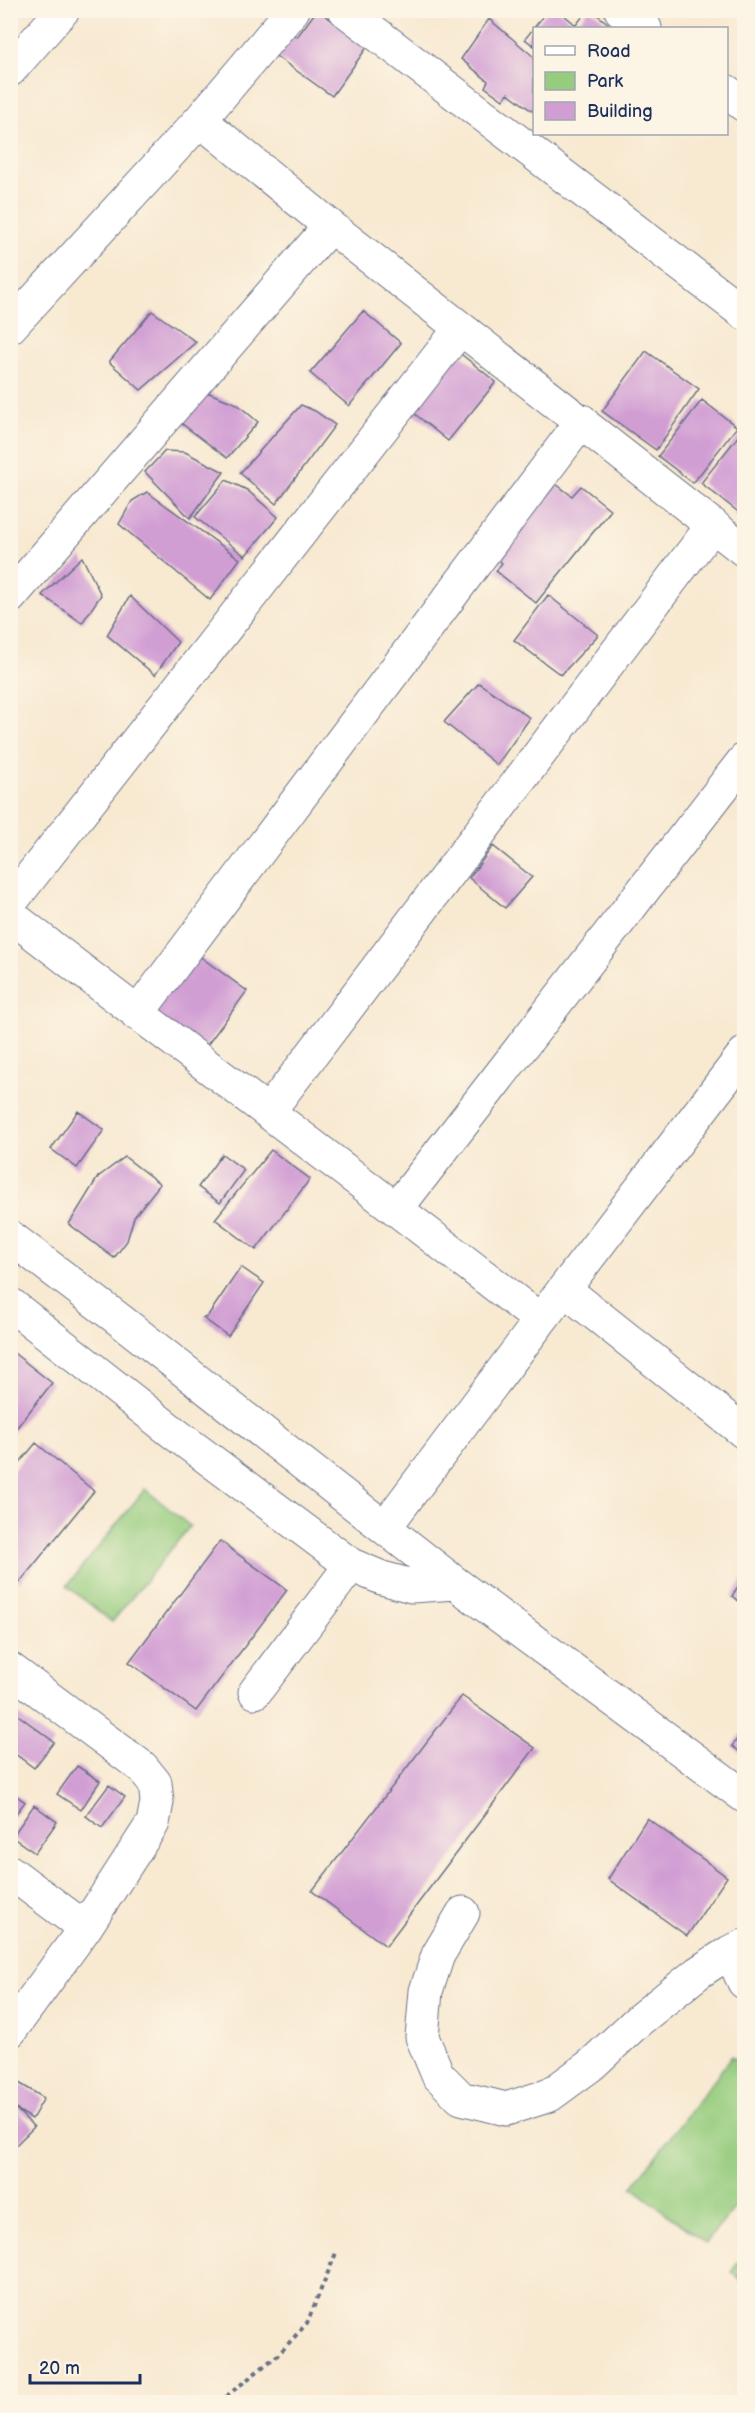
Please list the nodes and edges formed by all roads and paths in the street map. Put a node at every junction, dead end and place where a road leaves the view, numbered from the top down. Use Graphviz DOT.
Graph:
graph roads {
  1 [pos="63,10"];
  2 [pos="293,10"];
  3 [pos="345,10"];
  4 [pos="621,10"];
  5 [pos="644,27"];
  6 [pos="10,70"];
  7 [pos="728,93"];
  8 [pos="744,105"];
  9 [pos="200,120"];
  10 [pos="330,226"];
  11 [pos="744,313"];
  12 [pos="10,327"];
  13 [pos="460,329"];
  14 [pos="582,421"];
  15 [pos="713,525"];
  16 [pos="744,550"];
  17 [pos="10,597"];
  18 [pos="744,760"];
  19 [pos="10,903"];
  20 [pos="10,915"];
  21 [pos="137,1014"];
  22 [pos="744,1054"];
  23 [pos="269,1111"];
  24 [pos="397,1208"];
  25 [pos="10,1237"];
  26 [pos="564,1288"];
  27 [pos="10,1304"];
  28 [pos="540,1320"];
  29 [pos="744,1432"];
  30 [pos="385,1527"];
  31 [pos="351,1565"];
  32 [pos="455,1582"];
  33 [pos="10,1669"];
  34 [pos="255,1692"];
  35 [pos="744,1796"];
  36 [pos="10,1872"];
  37 [pos="463,1913"];
  38 [pos="85,1928"];
  39 [pos="737,1949"];
  40 [pos="744,1982"];
  41 [pos="10,2031"];
  42 [pos="336,2253"];
  43 [pos="219,2403"];
  1 -- 6 [label="street"];
  2 -- 9 [label="street"];
  3 -- 11 [label="street"];
  4 -- 5 [label="street"];
  7 -- 8 [label="street"];
  9 -- 10 [label="street"];
  9 -- 12 [label="street"];
  10 -- 13 [label="street"];
  10 -- 17 [label="street"];
  13 -- 14 [label="street"];
  13 -- 19 [label="street"];
  14 -- 15 [label="street"];
  14 -- 21 [label="street"];
  15 -- 16 [label="street"];
  15 -- 23 [label="street"];
  18 -- 24 [label="street"];
  20 -- 21 [label="street"];
  21 -- 23 [label="street"];
  22 -- 26 [label="street"];
  23 -- 24 [label="street"];
  24 -- 28 [label="street"];
  25 -- 30 [label="street"];
  26 -- 28 [label="street"];
  26 -- 29 [label="street"];
  27 -- 31 [label="street"];
  28 -- 30 [label="street"];
  30 -- 32 [label="street"];
  31 -- 32 [label="street"];
  31 -- 34 [label="street"];
  32 -- 35 [label="street"];
  33 -- 38 [label="street"];
  36 -- 38 [label="street"];
  37 -- 39 [label="street"];
  38 -- 41 [label="street"];
  39 -- 40 [label="street"];
  42 -- 43 [label="path"];
}
